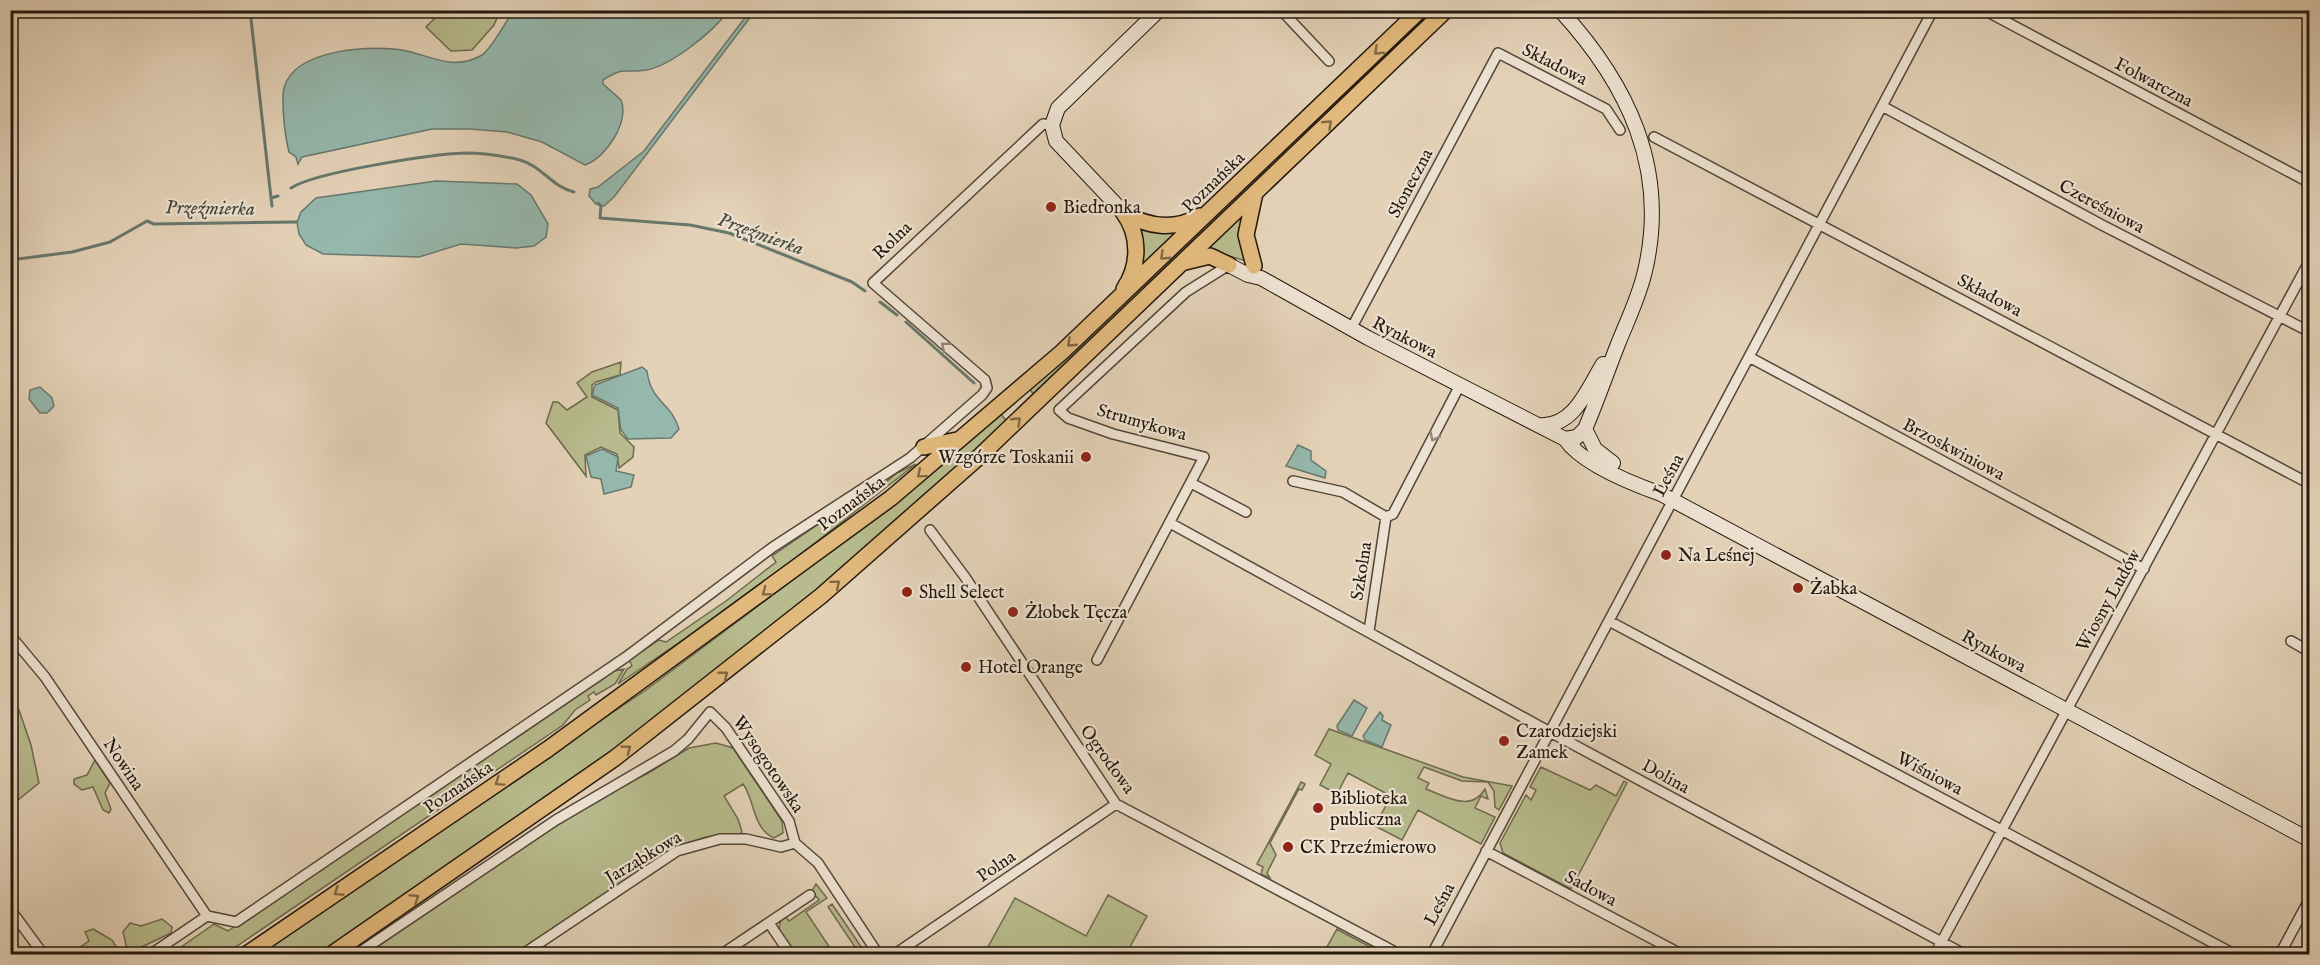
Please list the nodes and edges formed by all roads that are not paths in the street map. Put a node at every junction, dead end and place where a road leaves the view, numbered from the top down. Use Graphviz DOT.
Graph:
graph roads {
  1 [pos="1159,10"];
  2 [pos="1281,10"];
  3 [pos="1420,10"];
  4 [pos="1446,10"];
  5 [pos="1560,10"];
  6 [pos="1933,10"];
  7 [pos="1984,10"];
  8 [pos="1498,53"];
  9 [pos="1329,61"];
  10 [pos="1881,106"];
  11 [pos="1052,125"];
  12 [pos="1620,130"];
  13 [pos="1654,137"];
  14 [pos="2310,183"];
  15 [pos="1255,193"];
  16 [pos="1222,201"];
  17 [pos="1123,212"];
  18 [pos="1818,225"];
  19 [pos="2310,260"];
  20 [pos="1182,263"];
  21 [pos="1229,265"];
  22 [pos="1257,272"];
  23 [pos="1114,303"];
  24 [pos="2279,316"];
  25 [pos="1351,329"];
  26 [pos="2310,332"];
  27 [pos="1618,342"];
  28 [pos="1749,357"];
  29 [pos="987,385"];
  30 [pos="1460,385"];
  31 [pos="1575,410"];
  32 [pos="1535,424"];
  33 [pos="1585,429"];
  34 [pos="970,432"];
  35 [pos="2217,435"];
  36 [pos="1565,439"];
  37 [pos="924,447"];
  38 [pos="1613,463"];
  39 [pos="1293,481"];
  40 [pos="1191,483"];
  41 [pos="2310,484"];
  42 [pos="1667,497"];
  43 [pos="1246,512"];
  44 [pos="1386,517"];
  45 [pos="1170,523"];
  46 [pos="930,530"];
  47 [pos="2144,569"];
  48 [pos="1609,621"];
  49 [pos="1369,631"];
  50 [pos="10,635"];
  51 [pos="2291,641"];
  52 [pos="2310,652"];
  53 [pos="1097,660"];
  54 [pos="2065,711"];
  55 [pos="1550,732"];
  56 [pos="1116,804"];
  57 [pos="2001,830"];
  58 [pos="2310,840"];
  59 [pos="795,843"];
  60 [pos="1486,851"];
  61 [pos="810,895"];
  62 [pos="2310,898"];
  63 [pos="10,909"];
  64 [pos="207,916"];
  65 [pos="769,923"];
  66 [pos="1941,942"];
  67 [pos="42,954"];
  68 [pos="151,954"];
  69 [pos="247,954"];
  70 [pos="332,954"];
  71 [pos="357,954"];
  72 [pos="523,954"];
  73 [pos="722,954"];
  74 [pos="790,954"];
  75 [pos="878,954"];
  76 [pos="895,954"];
  77 [pos="1399,954"];
  78 [pos="1432,954"];
  79 [pos="1681,954"];
  80 [pos="1935,954"];
  81 [pos="1964,954"];
  82 [pos="2234,954"];
  83 [pos="2280,954"];
  1 -- 11 [label="street"];
  2 -- 9 [label="street"];
  3 -- 16 [label="main road, Poznańska, one-way"];
  15 -- 4 [label="main road, Poznańska, one-way"];
  5 -- 27 [label="street"];
  6 -- 10 [label="street, Leśna"];
  7 -- 14 [label="street, Folwarczna"];
  8 -- 12 [label="street, Składowa"];
  8 -- 25 [label="street, Słoneczna"];
  10 -- 18 [label="street, Leśna"];
  10 -- 24 [label="street, Czereśniowa"];
  11 -- 17 [label="street"];
  29 -- 11 [label="street, Rolna, one-way"];
  13 -- 18 [label="street, Składowa"];
  15 -- 20 [label="main road, Poznańska"];
  15 -- 22 [label="main road"];
  16 -- 17 [label="main road"];
  16 -- 23 [label="main road, Poznańska, one-way"];
  17 -- 23 [label="main road"];
  18 -- 28 [label="street, Leśna"];
  18 -- 35 [label="street, Składowa"];
  19 -- 24 [label="street, Wiosny Ludów"];
  20 -- 21 [label="main road"];
  70 -- 20 [label="main road, Poznańska, one-way"];
  21 -- 22 [label="street, Rynkowa"];
  21 -- 40 [label="street, Strumykowa"];
  22 -- 25 [label="street, Rynkowa"];
  23 -- 34 [label="main road, Poznańska, one-way"];
  24 -- 26 [label="street, Czereśniowa"];
  24 -- 35 [label="street, Wiosny Ludów"];
  25 -- 30 [label="street, Rynkowa"];
  27 -- 31 [label="street"];
  27 -- 33 [label="street"];
  28 -- 42 [label="street, Leśna"];
  28 -- 47 [label="street, Brzoskwiniowa"];
  29 -- 37 [label="street, Poznańska"];
  30 -- 32 [label="street, Rynkowa"];
  30 -- 44 [label="street, one-way"];
  31 -- 32 [label="street"];
  31 -- 36 [label="street"];
  32 -- 36 [label="street, Rynkowa"];
  33 -- 36 [label="street"];
  33 -- 38 [label="street"];
  34 -- 37 [label="main road"];
  34 -- 69 [label="main road, Poznańska, one-way"];
  35 -- 41 [label="street, Składowa"];
  35 -- 47 [label="street, Wiosny Ludów"];
  36 -- 38 [label="street, Rynkowa"];
  36 -- 42 [label="street, Rynkowa"];
  37 -- 64 [label="street, Poznańska"];
  38 -- 42 [label="street, Rynkowa"];
  39 -- 44 [label="street"];
  40 -- 43 [label="street"];
  40 -- 45 [label="street"];
  42 -- 48 [label="street, Leśna"];
  42 -- 54 [label="street, Rynkowa"];
  44 -- 49 [label="street, Szkolna"];
  45 -- 49 [label="street, Dolina"];
  45 -- 53 [label="street"];
  46 -- 56 [label="street, Ogrodowa"];
  47 -- 54 [label="street, Wiosny Ludów"];
  48 -- 55 [label="street, Leśna"];
  48 -- 57 [label="street, Wiśniowa"];
  49 -- 55 [label="street, Dolina"];
  50 -- 64 [label="street, Nowina"];
  51 -- 52 [label="street"];
  54 -- 57 [label="street, Wiosny Ludów"];
  54 -- 58 [label="street, Rynkowa"];
  55 -- 60 [label="street, Leśna"];
  55 -- 66 [label="street, Dolina"];
  56 -- 76 [label="street, Polna"];
  56 -- 77 [label="street, Ogrodowa"];
  57 -- 66 [label="street, Wiosny Ludów"];
  57 -- 82 [label="street, Wiśniowa"];
  59 -- 71 [label="street, Wysogotowska"];
  59 -- 72 [label="street, Jarząbkowa"];
  59 -- 75 [label="street, Wysogotowska"];
  60 -- 78 [label="street, Leśna"];
  60 -- 79 [label="street, Sadowa"];
  61 -- 65 [label="street"];
  62 -- 83 [label="street"];
  63 -- 67 [label="street"];
  64 -- 68 [label="street"];
  65 -- 73 [label="street"];
  65 -- 74 [label="street"];
  66 -- 80 [label="street, Wiosny Ludów"];
  66 -- 81 [label="street, Dolina"];
}
